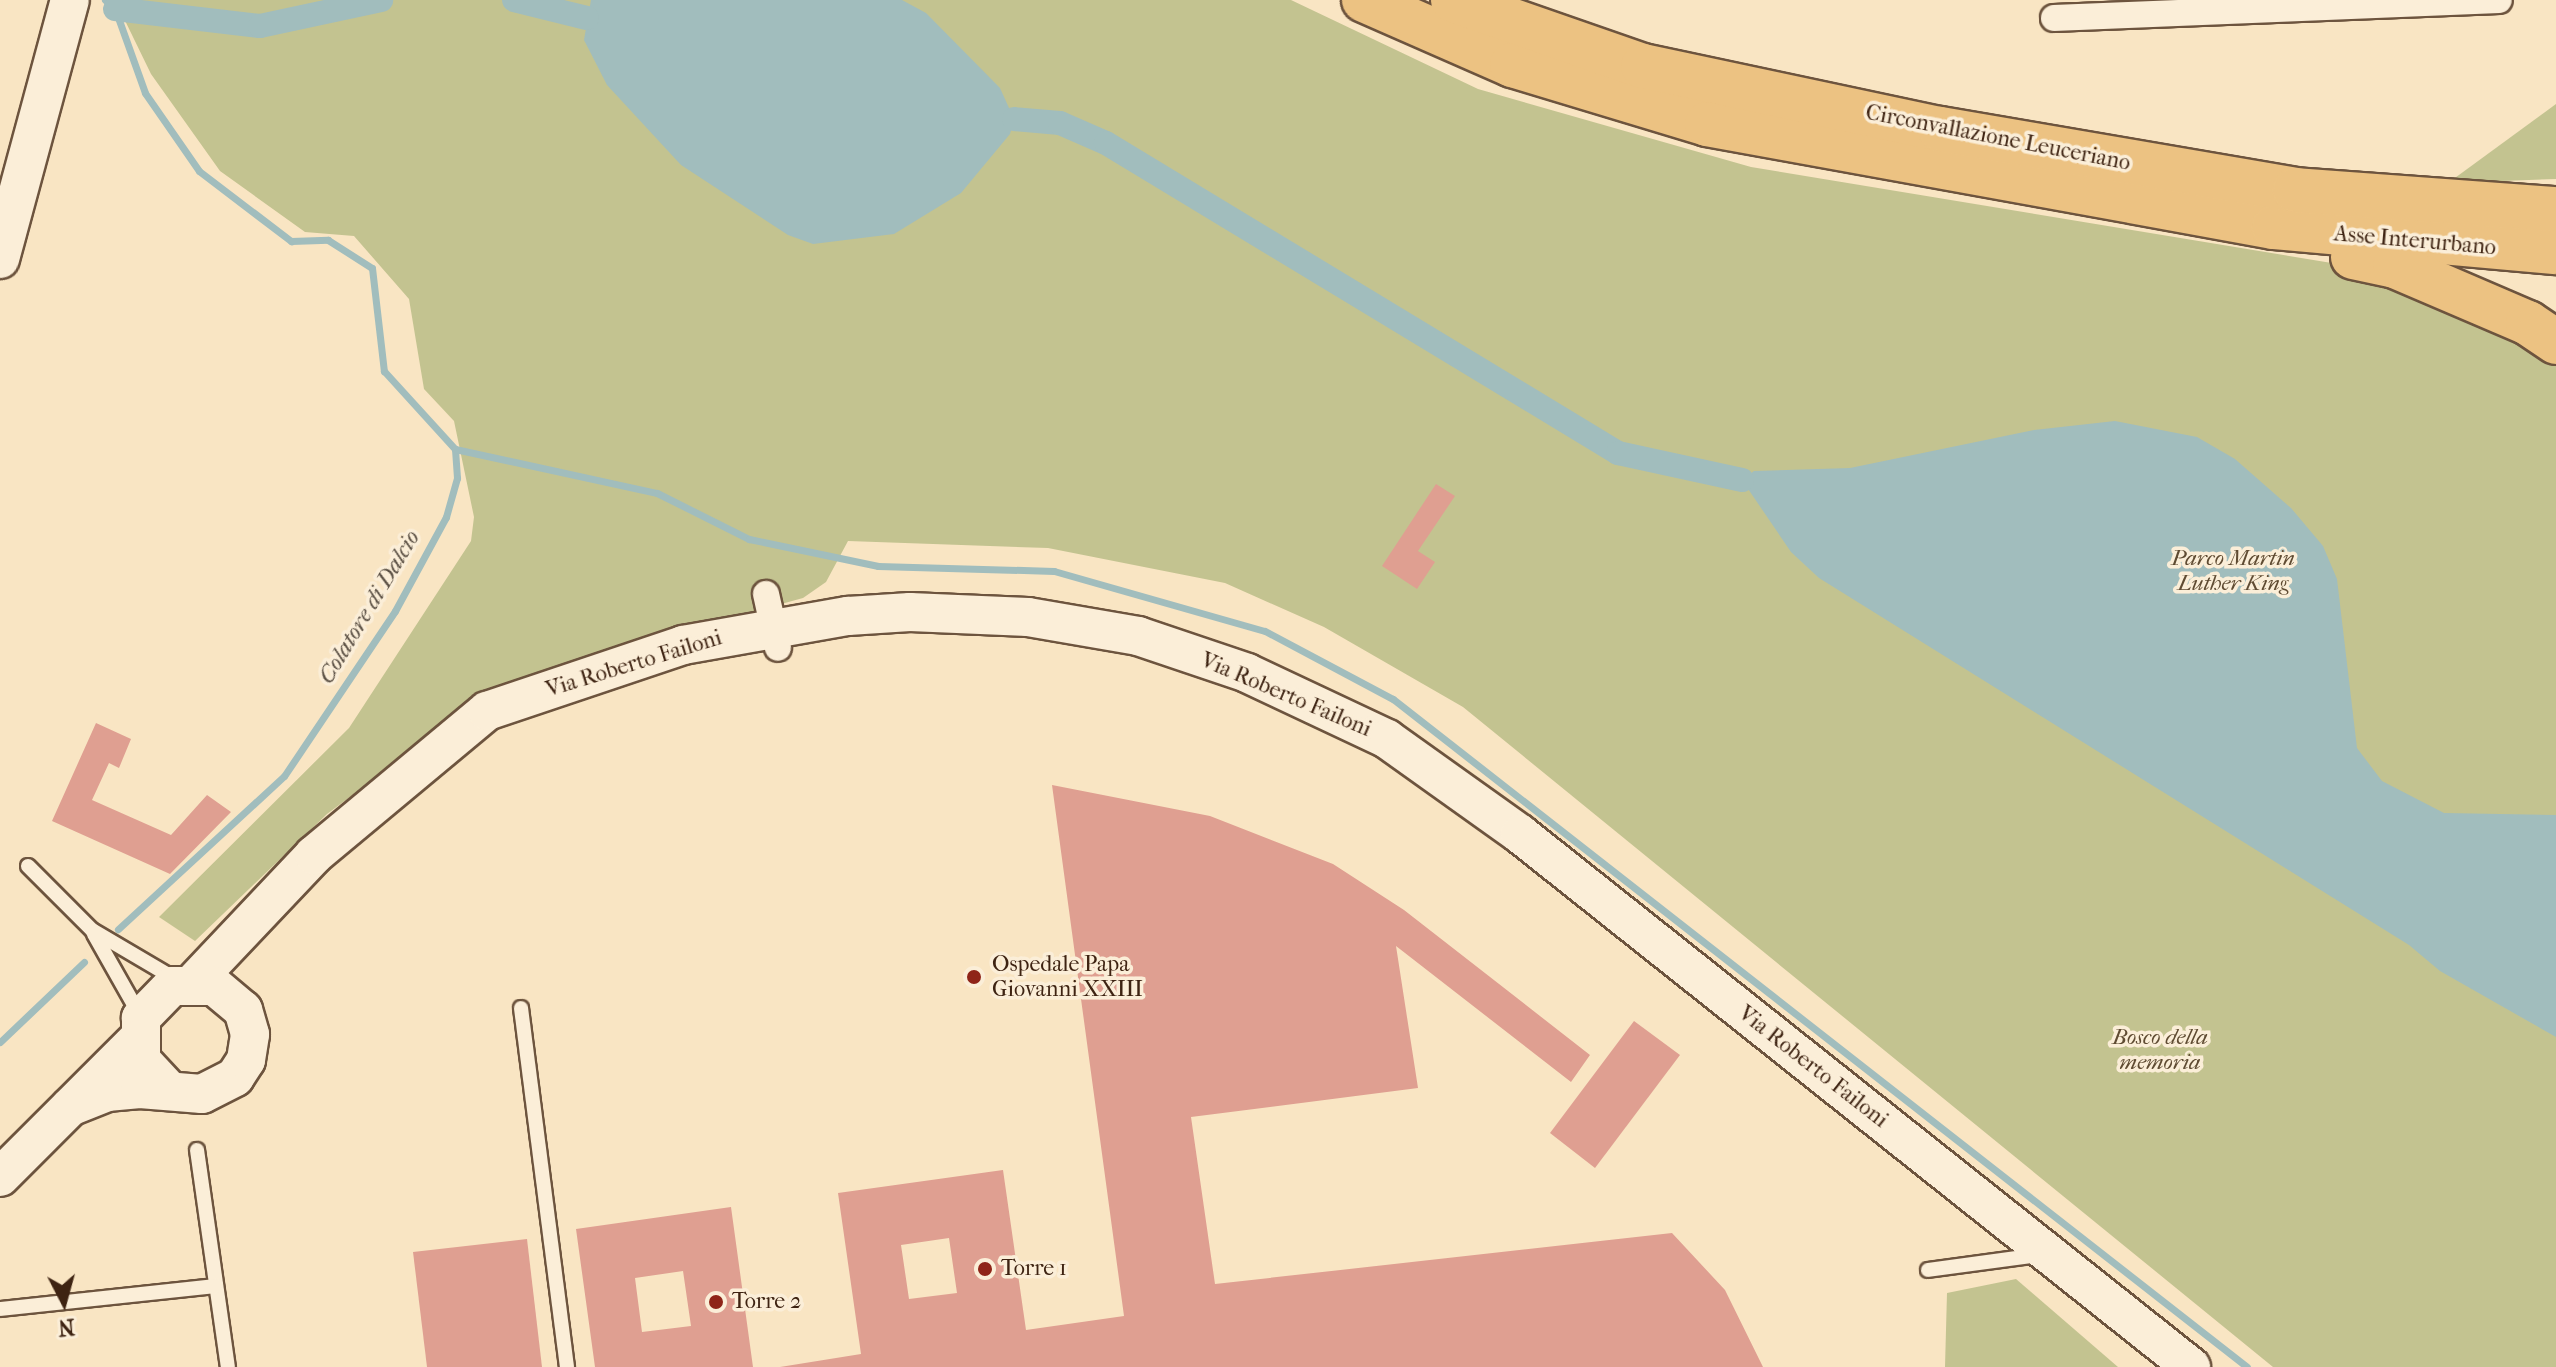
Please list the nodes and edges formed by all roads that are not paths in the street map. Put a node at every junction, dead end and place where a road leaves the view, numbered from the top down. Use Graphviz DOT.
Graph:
graph roads {
  1 [pos="70,0"];
  2 [pos="1364,0"];
  3 [pos="1453,0"];
  4 [pos="1525,0"];
  5 [pos="2499,0"];
  6 [pos="2054,18"];
  7 [pos="1727,85"];
  8 [pos="2556,209"];
  9 [pos="2274,227"];
  10 [pos="2556,252"];
  11 [pos="0,259"];
  12 [pos="2556,342"];
  13 [pos="28,866"];
  14 [pos="92,930"];
  15 [pos="190,983"];
  16 [pos="521,1008"];
  17 [pos="139,1029"];
  18 [pos="169,1090"];
  19 [pos="70,1107"];
  20 [pos="197,1150"];
  21 [pos="0,1177"];
  22 [pos="2048,1254"];
  23 [pos="1928,1270"];
  24 [pos="216,1286"];
  25 [pos="0,1309"];
  26 [pos="228,1367"];
  27 [pos="567,1367"];
  28 [pos="2191,1367"];
  1 -- 11 [label="street"];
  2 -- 9 [label="highway, Circonvallazione Leuceriano"];
  3 -- 7 [label="highway, Circonvallazione Leuceriano"];
  4 -- 7 [label="highway"];
  5 -- 6 [label="street"];
  7 -- 8 [label="highway, Circonvallazione Leuceriano"];
  9 -- 10 [label="highway, Asse Interurbano"];
  9 -- 12 [label="highway"];
  13 -- 14 [label="lane"];
  14 -- 15 [label="lane"];
  14 -- 17 [label="lane"];
  15 -- 17 [label="street, Via Roberto Failoni"];
  15 -- 18 [label="street, Via Roberto Failoni"];
  15 -- 22 [label="street, Via Roberto Failoni"];
  16 -- 27 [label="lane"];
  17 -- 18 [label="street"];
  17 -- 19 [label="street, Via Roberto Failoni"];
  18 -- 19 [label="street, Via Roberto Failoni"];
  19 -- 21 [label="street, Via Roberto Failoni"];
  20 -- 24 [label="lane"];
  22 -- 23 [label="lane"];
  22 -- 28 [label="street, Via Roberto Failoni"];
  24 -- 25 [label="lane"];
  24 -- 26 [label="lane"];
}
